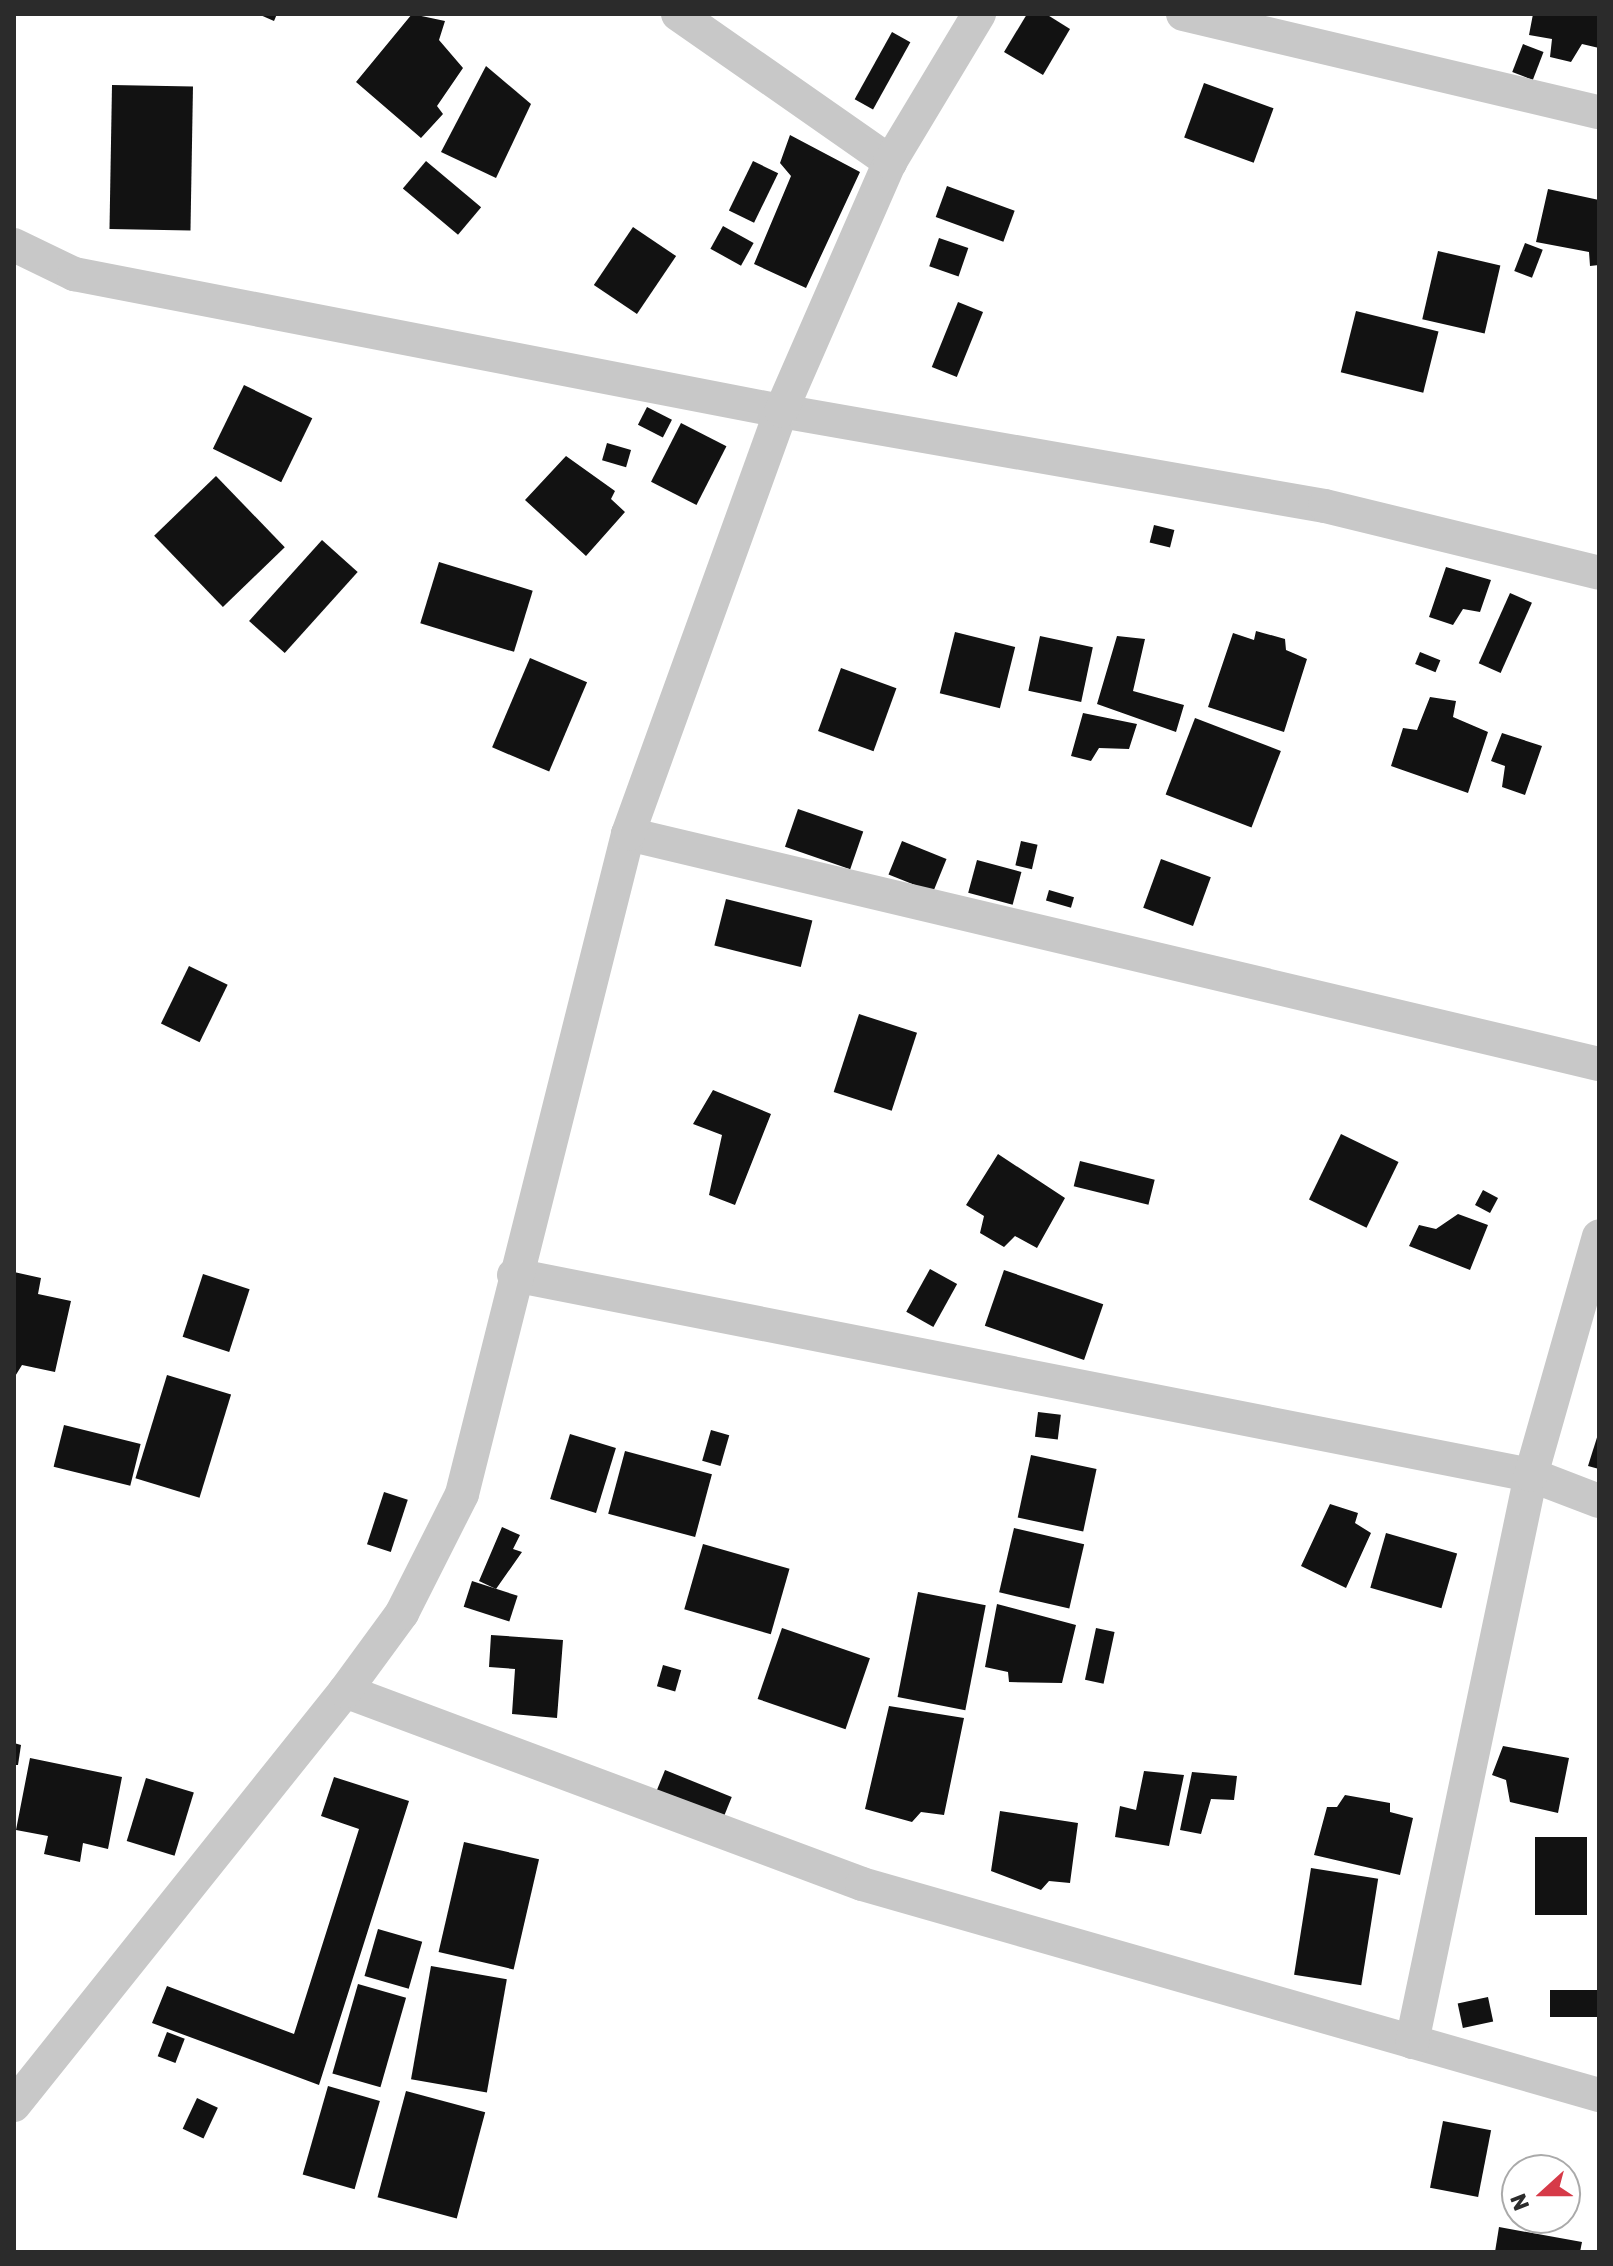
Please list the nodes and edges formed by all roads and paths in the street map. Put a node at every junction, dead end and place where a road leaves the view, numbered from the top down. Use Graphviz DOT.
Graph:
graph roads {
  1 [pos="678,14"];
  2 [pos="979,14"];
  3 [pos="1183,14"];
  4 [pos="1599,112"];
  5 [pos="890,162"];
  6 [pos="14,245"];
  7 [pos="781,411"];
  8 [pos="1599,573"];
  9 [pos="628,834"];
  10 [pos="1599,1064"];
  11 [pos="1599,1236"];
  12 [pos="514,1275"];
  13 [pos="1531,1475"];
  14 [pos="1599,1501"];
  15 [pos="345,1691"];
  16 [pos="1412,2042"];
  17 [pos="1599,2095"];
  18 [pos="14,2105"];
  1 -- 5 [label="street"];
  2 -- 5 [label="street"];
  3 -- 4 [label="street"];
  5 -- 7 [label="street"];
  6 -- 7 [label="street"];
  7 -- 8 [label="street"];
  7 -- 9 [label="street"];
  9 -- 10 [label="street"];
  9 -- 12 [label="street"];
  11 -- 13 [label="street"];
  12 -- 13 [label="street"];
  12 -- 15 [label="street"];
  13 -- 14 [label="street"];
  13 -- 16 [label="street"];
  15 -- 16 [label="street"];
  15 -- 18 [label="street"];
  16 -- 17 [label="street"];
}
